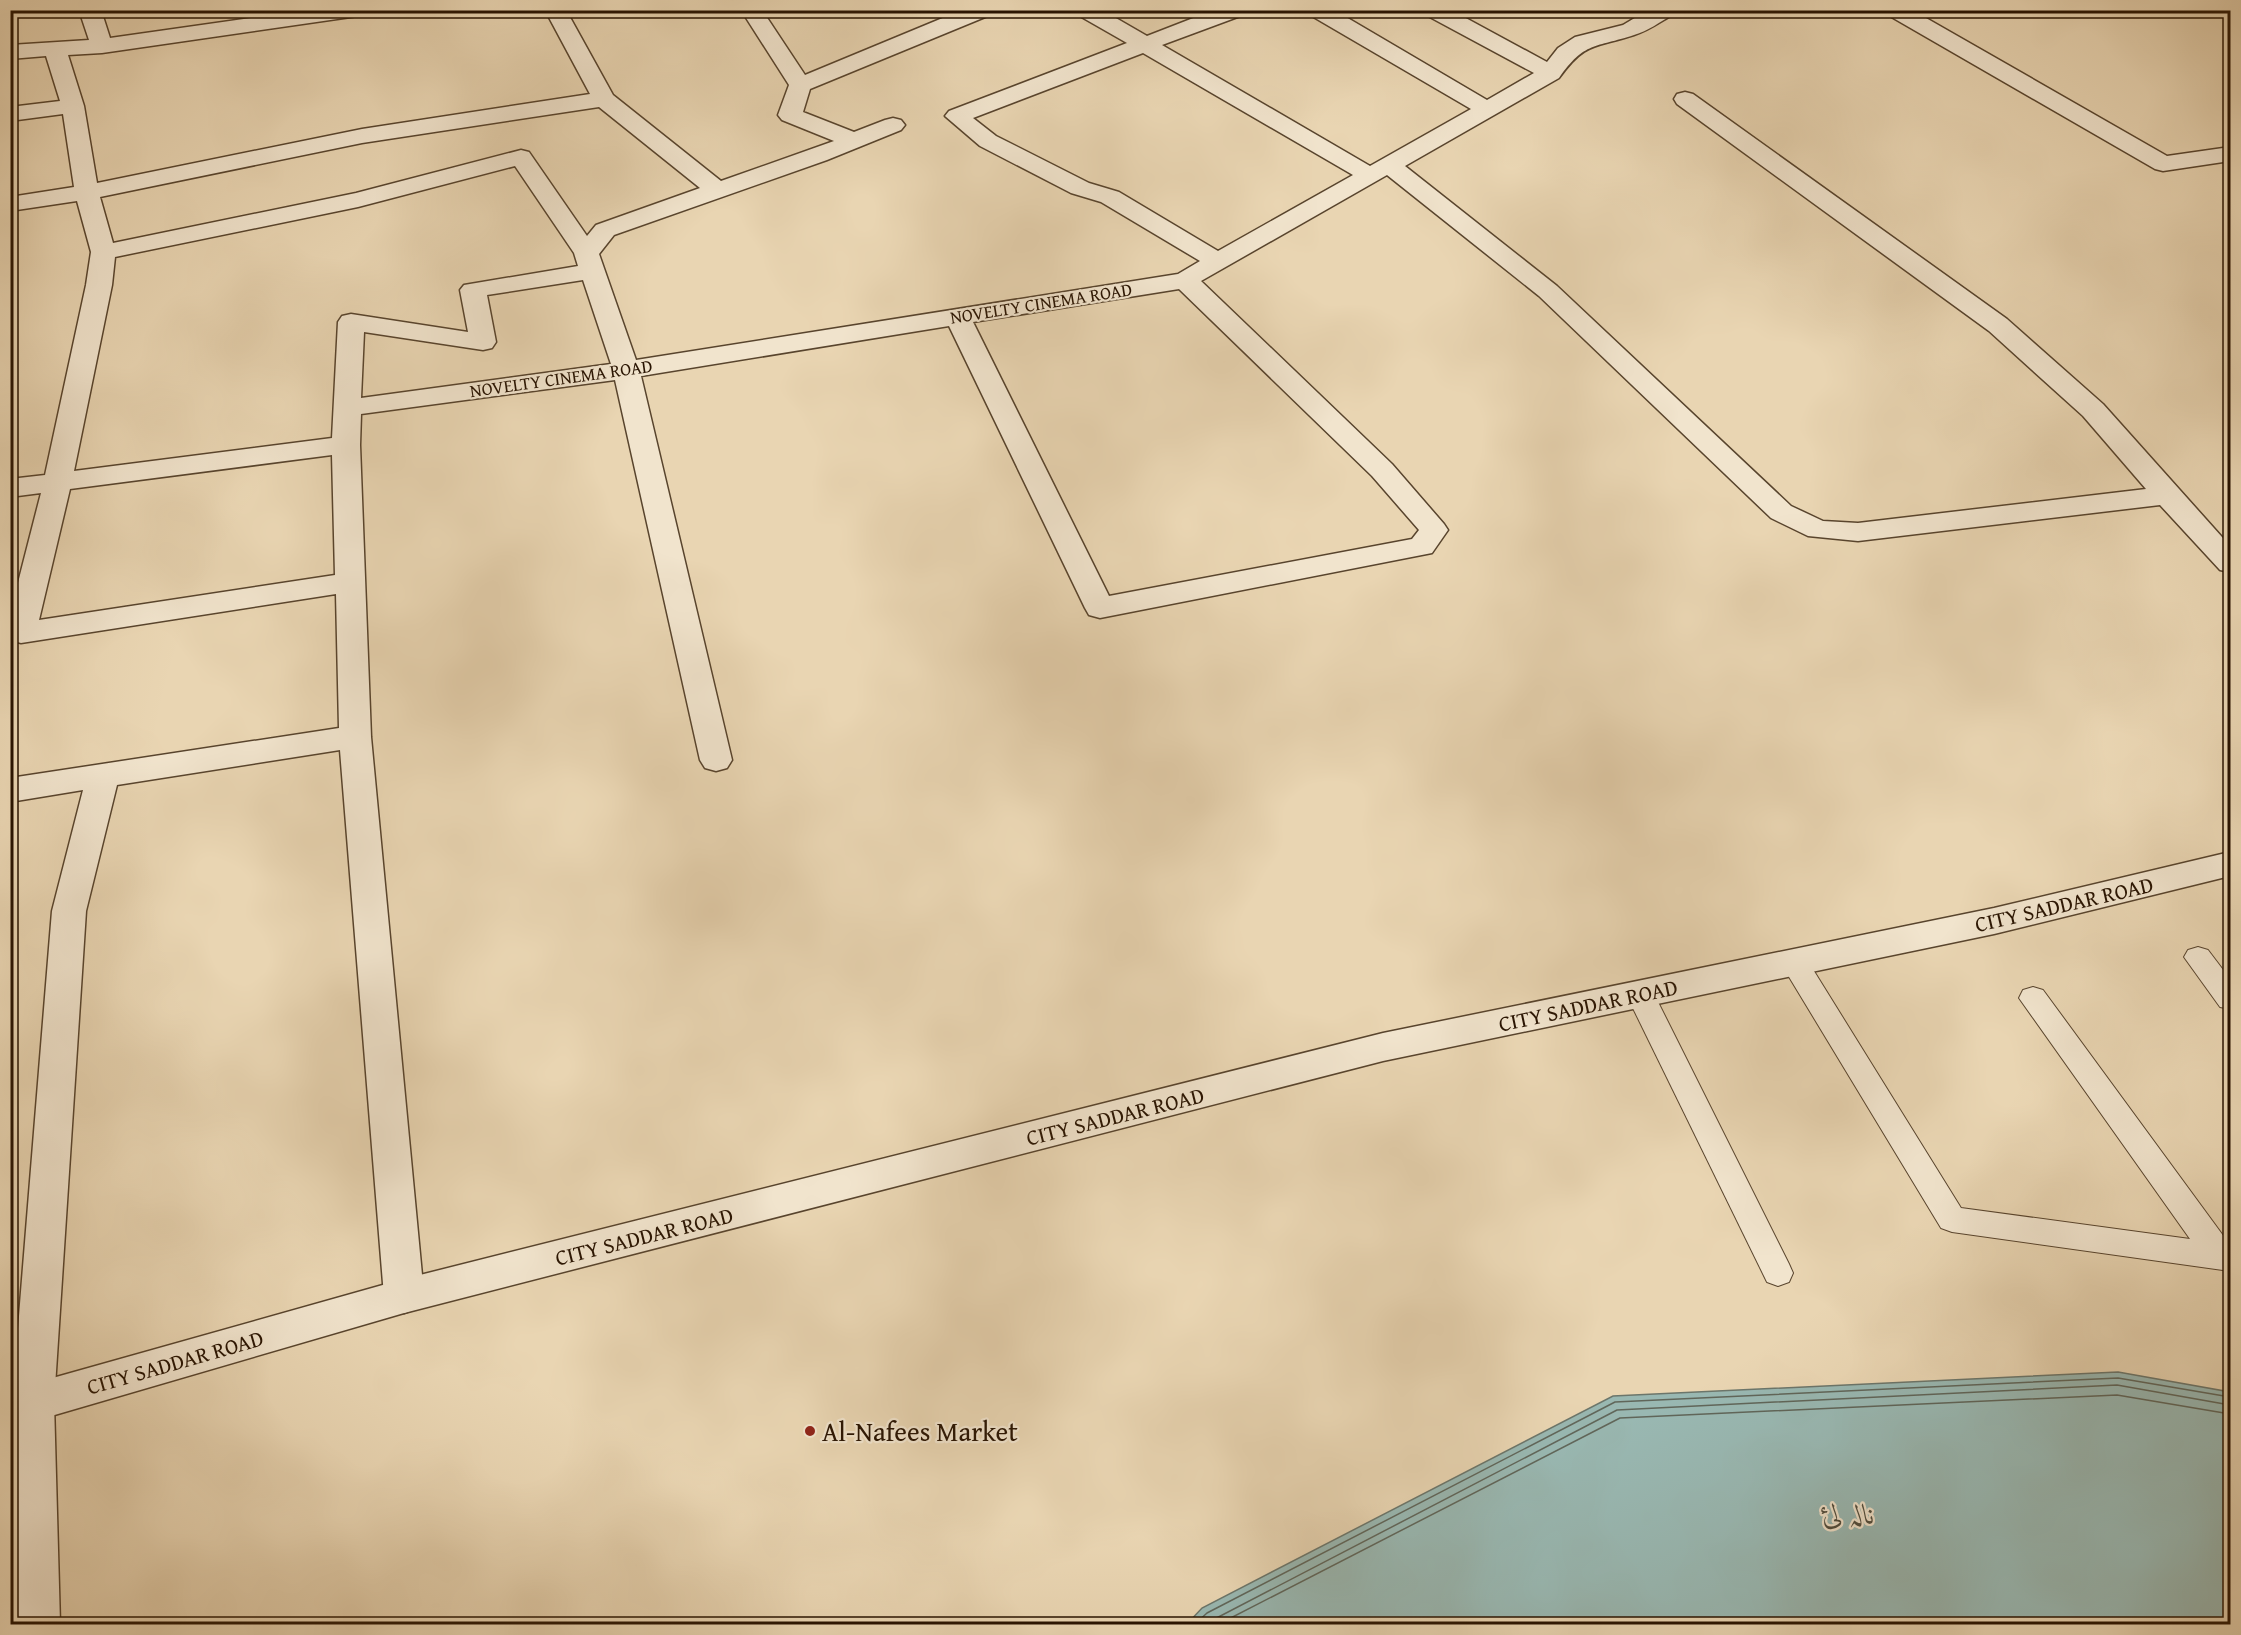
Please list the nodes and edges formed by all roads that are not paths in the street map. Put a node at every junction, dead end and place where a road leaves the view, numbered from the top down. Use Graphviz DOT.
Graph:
graph roads {
  1 [pos="90,10"];
  2 [pos="358,10"];
  3 [pos="555,10"];
  4 [pos="751,10"];
  5 [pos="982,10"];
  6 [pos="1086,10"];
  7 [pos="1235,10"];
  8 [pos="1318,10"];
  9 [pos="1434,10"];
  10 [pos="1608,10"];
  11 [pos="1664,10"];
  12 [pos="1896,10"];
  13 [pos="274,16"];
  14 [pos="1629,30"];
  15 [pos="1145,45"];
  16 [pos="102,46"];
  17 [pos="55,51"];
  18 [pos="10,52"];
  19 [pos="1551,73"];
  20 [pos="800,85"];
  21 [pos="604,99"];
  22 [pos="1685,99"];
  23 [pos="74,106"];
  24 [pos="1487,109"];
  25 [pos="10,114"];
  26 [pos="893,125"];
  27 [pos="855,141"];
  28 [pos="2230,153"];
  29 [pos="1380,170"];
  30 [pos="717,190"];
  31 [pos="87,192"];
  32 [pos="10,204"];
  33 [pos="103,252"];
  34 [pos="1218,261"];
  35 [pos="589,262"];
  36 [pos="1185,279"];
  37 [pos="957,316"];
  38 [pos="626,370"];
  39 [pos="348,408"];
  40 [pos="346,446"];
  41 [pos="58,482"];
  42 [pos="10,488"];
  43 [pos="2167,495"];
  44 [pos="2230,563"];
  45 [pos="349,582"];
  46 [pos="16,634"];
  47 [pos="355,737"];
  48 [pos="716,760"];
  49 [pos="103,775"];
  50 [pos="10,790"];
  51 [pos="2230,864"];
  52 [pos="2198,957"];
  53 [pos="1794,963"];
  54 [pos="1640,994"];
  55 [pos="2033,998"];
  56 [pos="2230,999"];
  57 [pos="2225,1257"];
  58 [pos="1778,1273"];
  59 [pos="404,1296"];
  60 [pos="22,1406"];
  61 [pos="38,1624"];
  1 -- 16 [label="street"];
  2 -- 13 [label="street"];
  3 -- 21 [label="street"];
  4 -- 20 [label="street"];
  5 -- 20 [label="street"];
  6 -- 15 [label="street"];
  7 -- 15 [label="street"];
  8 -- 24 [label="street"];
  9 -- 19 [label="street"];
  10 -- 14 [label="street"];
  11 -- 14 [label="street, NOVELTY CINEMA ROAD"];
  12 -- 28 [label="street"];
  13 -- 16 [label="street"];
  14 -- 19 [label="street, NOVELTY CINEMA ROAD"];
  15 -- 29 [label="street"];
  15 -- 34 [label="street"];
  16 -- 17 [label="street"];
  17 -- 18 [label="street"];
  17 -- 23 [label="street"];
  19 -- 24 [label="street, NOVELTY CINEMA ROAD"];
  20 -- 27 [label="street"];
  21 -- 30 [label="street"];
  21 -- 31 [label="street"];
  22 -- 43 [label="street"];
  23 -- 25 [label="street"];
  23 -- 31 [label="street"];
  24 -- 29 [label="street, NOVELTY CINEMA ROAD"];
  26 -- 27 [label="street"];
  27 -- 30 [label="street"];
  29 -- 34 [label="street, NOVELTY CINEMA ROAD"];
  29 -- 43 [label="street"];
  30 -- 35 [label="street"];
  31 -- 32 [label="street"];
  31 -- 33 [label="street"];
  33 -- 35 [label="street"];
  33 -- 41 [label="street"];
  34 -- 36 [label="street, NOVELTY CINEMA ROAD"];
  35 -- 38 [label="street"];
  35 -- 39 [label="street"];
  36 -- 37 [label="street, NOVELTY CINEMA ROAD"];
  36 -- 37 [label="street"];
  37 -- 38 [label="street, NOVELTY CINEMA ROAD"];
  38 -- 39 [label="street, NOVELTY CINEMA ROAD"];
  38 -- 48 [label="street"];
  39 -- 40 [label="street"];
  40 -- 41 [label="street"];
  40 -- 45 [label="street"];
  41 -- 42 [label="street"];
  41 -- 46 [label="street"];
  43 -- 44 [label="street"];
  45 -- 46 [label="street"];
  45 -- 47 [label="street"];
  47 -- 49 [label="street"];
  47 -- 59 [label="street"];
  49 -- 50 [label="street"];
  49 -- 60 [label="street"];
  51 -- 53 [label="street, CITY SADDAR ROAD"];
  52 -- 56 [label="lane"];
  53 -- 54 [label="street, CITY SADDAR ROAD"];
  53 -- 57 [label="lane"];
  54 -- 58 [label="lane"];
  54 -- 59 [label="street, CITY SADDAR ROAD"];
  55 -- 57 [label="lane"];
  59 -- 60 [label="street, CITY SADDAR ROAD"];
  60 -- 61 [label="street"];
}
